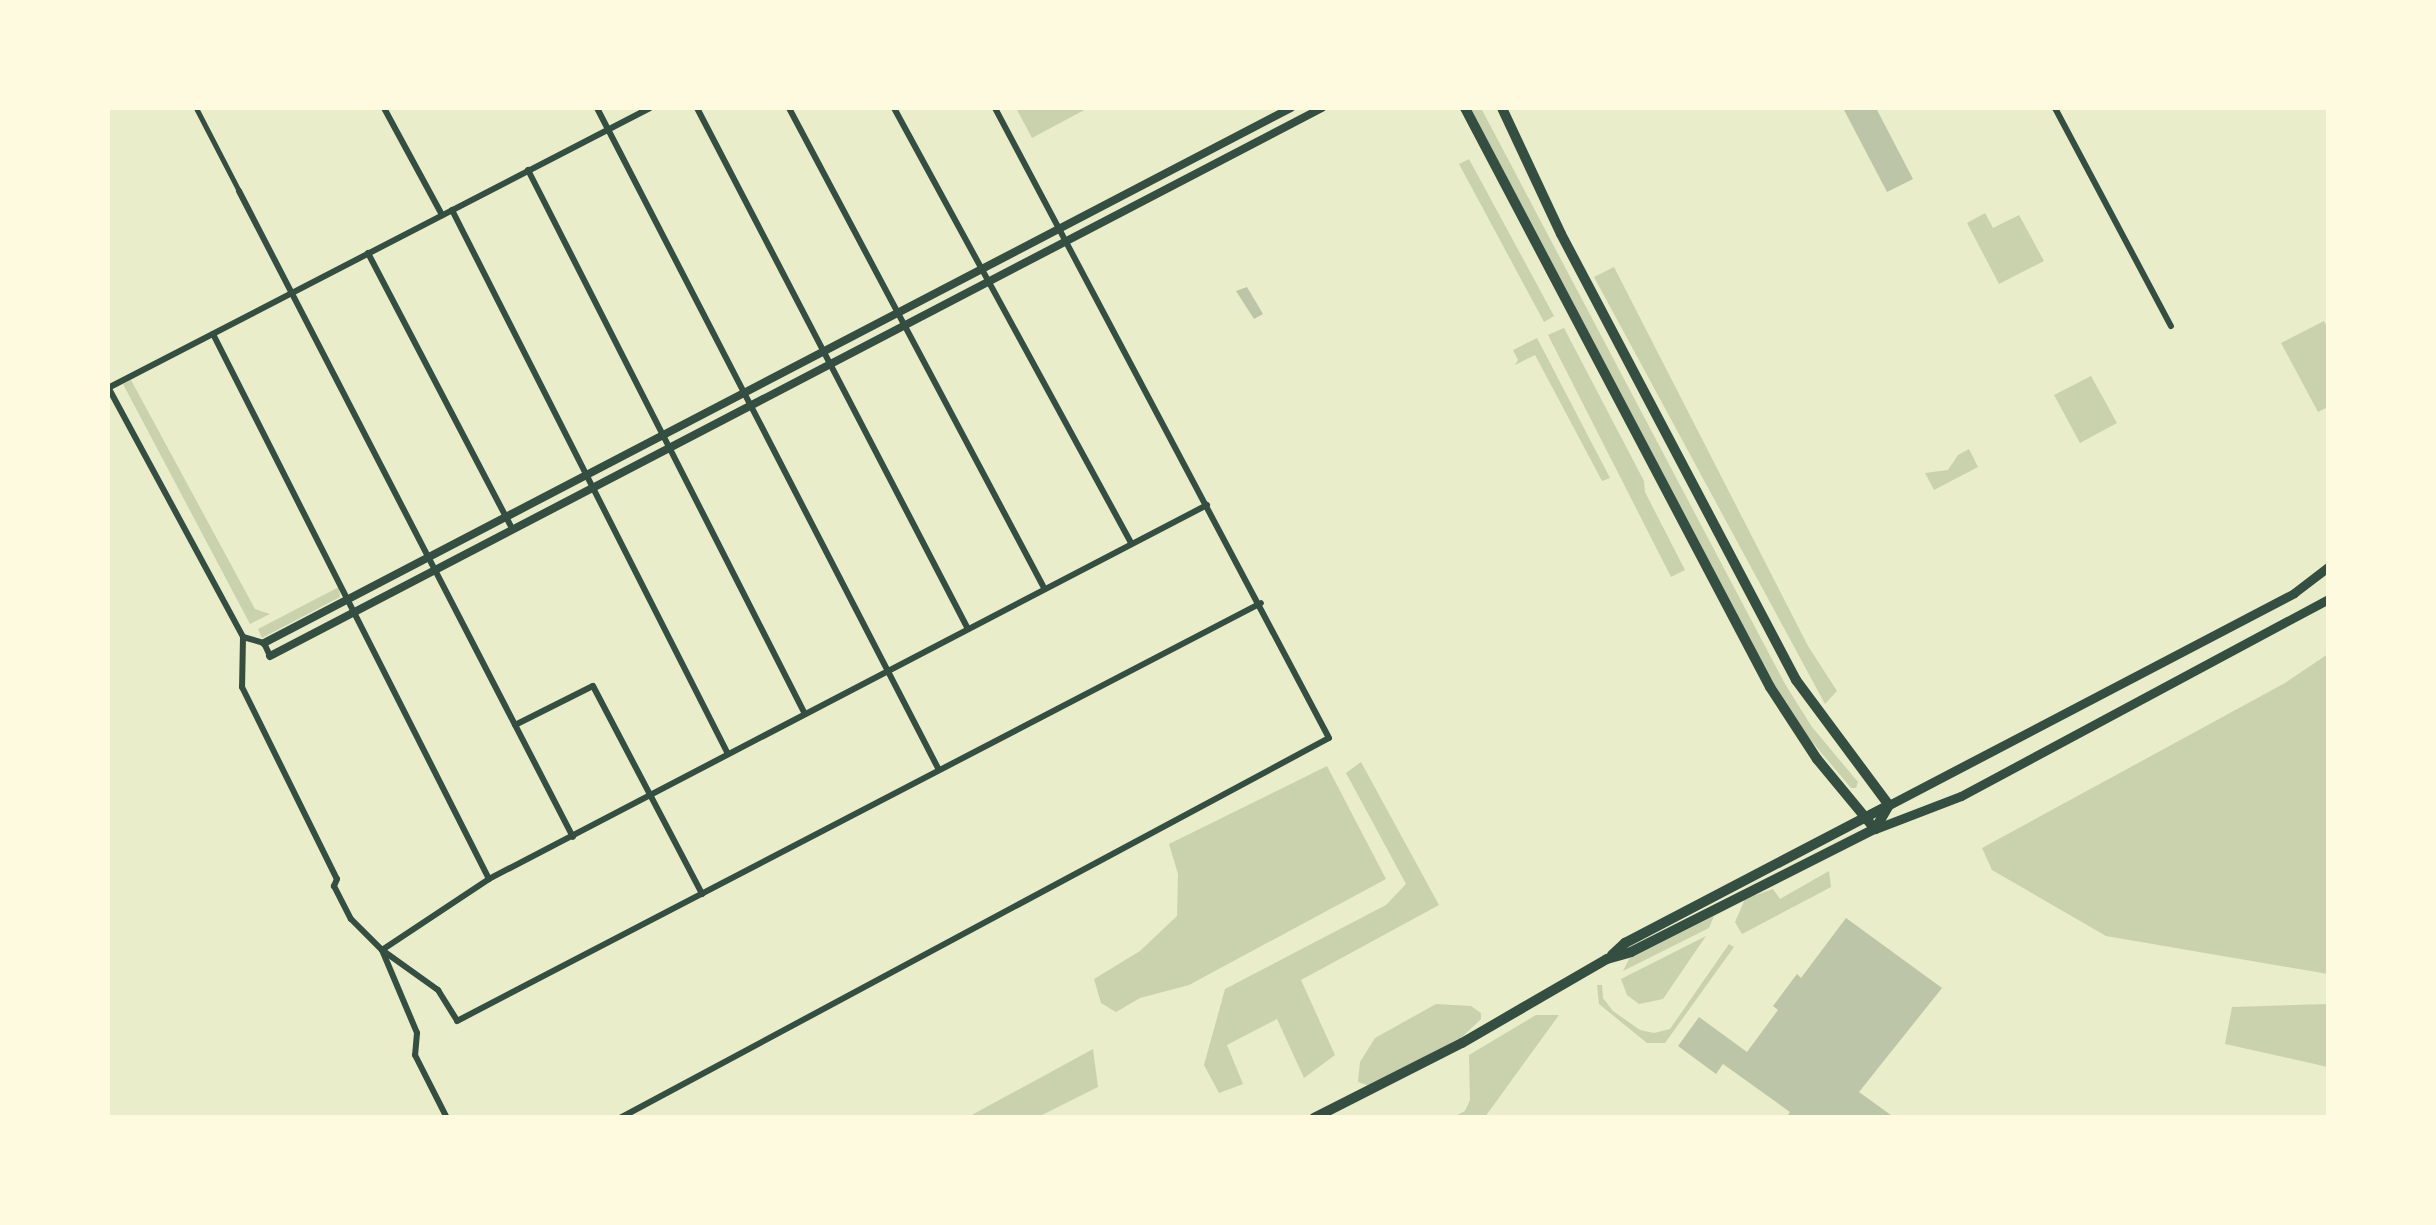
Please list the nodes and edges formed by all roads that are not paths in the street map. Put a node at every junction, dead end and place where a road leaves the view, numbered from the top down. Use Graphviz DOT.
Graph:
graph roads {
  1 [pos="196,108"];
  2 [pos="384,108"];
  3 [pos="596,108"];
  4 [pos="650,108"];
  5 [pos="698,108"];
  6 [pos="789,108"];
  7 [pos="894,108"];
  8 [pos="995,108"];
  9 [pos="1291,108"];
  10 [pos="1322,108"];
  11 [pos="1465,108"];
  12 [pos="1502,108"];
  13 [pos="2055,108"];
  14 [pos="608,129"];
  15 [pos="528,170"];
  16 [pos="240,190"];
  17 [pos="452,210"];
  18 [pos="442,215"];
  19 [pos="1058,226"];
  20 [pos="1064,239"];
  21 [pos="368,253"];
  22 [pos="980,268"];
  23 [pos="986,280"];
  24 [pos="293,291"];
  25 [pos="898,310"];
  26 [pos="905,322"];
  27 [pos="2171,326"];
  28 [pos="213,334"];
  29 [pos="823,350"];
  30 [pos="829,363"];
  31 [pos="108,387"];
  32 [pos="742,392"];
  33 [pos="748,404"];
  34 [pos="662,434"];
  35 [pos="668,446"];
  36 [pos="586,474"];
  37 [pos="592,485"];
  38 [pos="1207,504"];
  39 [pos="506,516"];
  40 [pos="512,528"];
  41 [pos="1131,542"];
  42 [pos="428,557"];
  43 [pos="2328,567"];
  44 [pos="434,569"];
  45 [pos="1044,586"];
  46 [pos="350,598"];
  47 [pos="2328,599"];
  48 [pos="1260,603"];
  49 [pos="355,611"];
  50 [pos="967,627"];
  51 [pos="243,637"];
  52 [pos="264,643"];
  53 [pos="270,656"];
  54 [pos="887,670"];
  55 [pos="805,714"];
  56 [pos="514,725"];
  57 [pos="728,754"];
  58 [pos="938,768"];
  59 [pos="650,796"];
  60 [pos="1889,805"];
  61 [pos="1865,816"];
  62 [pos="1875,829"];
  63 [pos="574,837"];
  64 [pos="488,879"];
  65 [pos="702,894"];
  66 [pos="382,950"];
  67 [pos="1607,958"];
  68 [pos="447,1118"];
  69 [pos="620,1118"];
  70 [pos="1314,1118"];
  1 -- 16 [label="street"];
  2 -- 18 [label="street"];
  3 -- 14 [label="street"];
  4 -- 14 [label="street"];
  5 -- 29 [label="street"];
  6 -- 25 [label="street"];
  7 -- 22 [label="street"];
  8 -- 19 [label="street"];
  9 -- 19 [label="street"];
  10 -- 20 [label="street"];
  11 -- 61 [label="main road"];
  12 -- 60 [label="main road"];
  13 -- 27 [label="street"];
  14 -- 15 [label="street"];
  14 -- 32 [label="street"];
  15 -- 17 [label="street"];
  15 -- 34 [label="street"];
  16 -- 24 [label="street"];
  17 -- 18 [label="street"];
  17 -- 36 [label="street"];
  18 -- 21 [label="street"];
  19 -- 20 [label="street"];
  19 -- 22 [label="street"];
  20 -- 23 [label="street"];
  20 -- 38 [label="street"];
  21 -- 24 [label="street"];
  21 -- 39 [label="street"];
  22 -- 23 [label="street"];
  22 -- 25 [label="street"];
  23 -- 26 [label="street"];
  23 -- 41 [label="street"];
  24 -- 28 [label="street"];
  24 -- 42 [label="street"];
  25 -- 26 [label="street"];
  25 -- 29 [label="street"];
  26 -- 30 [label="street"];
  26 -- 45 [label="street"];
  28 -- 31 [label="street"];
  28 -- 46 [label="street"];
  29 -- 30 [label="street"];
  29 -- 32 [label="street"];
  30 -- 33 [label="street"];
  30 -- 50 [label="street"];
  31 -- 51 [label="street"];
  32 -- 33 [label="street"];
  32 -- 34 [label="street"];
  33 -- 35 [label="street"];
  33 -- 54 [label="street"];
  34 -- 35 [label="street"];
  34 -- 36 [label="street"];
  35 -- 37 [label="street"];
  35 -- 55 [label="street"];
  36 -- 37 [label="street"];
  36 -- 39 [label="street"];
  37 -- 40 [label="street"];
  37 -- 57 [label="street"];
  38 -- 41 [label="street"];
  38 -- 48 [label="street"];
  39 -- 40 [label="street"];
  39 -- 42 [label="street"];
  40 -- 44 [label="street"];
  41 -- 45 [label="street"];
  42 -- 44 [label="street"];
  42 -- 46 [label="street"];
  43 -- 60 [label="main road"];
  44 -- 49 [label="street"];
  44 -- 56 [label="street"];
  45 -- 50 [label="street"];
  46 -- 49 [label="street"];
  46 -- 52 [label="street"];
  47 -- 62 [label="main road"];
  48 -- 58 [label="street"];
  48 -- 69 [label="street"];
  49 -- 53 [label="street"];
  49 -- 64 [label="street"];
  50 -- 54 [label="street"];
  51 -- 52 [label="street"];
  51 -- 66 [label="street"];
  52 -- 53 [label="street"];
  54 -- 55 [label="street"];
  54 -- 58 [label="street"];
  55 -- 57 [label="street"];
  56 -- 59 [label="street"];
  56 -- 63 [label="street"];
  57 -- 59 [label="street"];
  58 -- 65 [label="street"];
  59 -- 63 [label="street"];
  59 -- 65 [label="street"];
  60 -- 61 [label="main road"];
  60 -- 62 [label="main road"];
  61 -- 62 [label="main road"];
  61 -- 67 [label="main road"];
  62 -- 67 [label="main road"];
  63 -- 64 [label="street"];
  64 -- 66 [label="street"];
  65 -- 66 [label="street"];
  66 -- 68 [label="street"];
  67 -- 70 [label="main road"];
}
